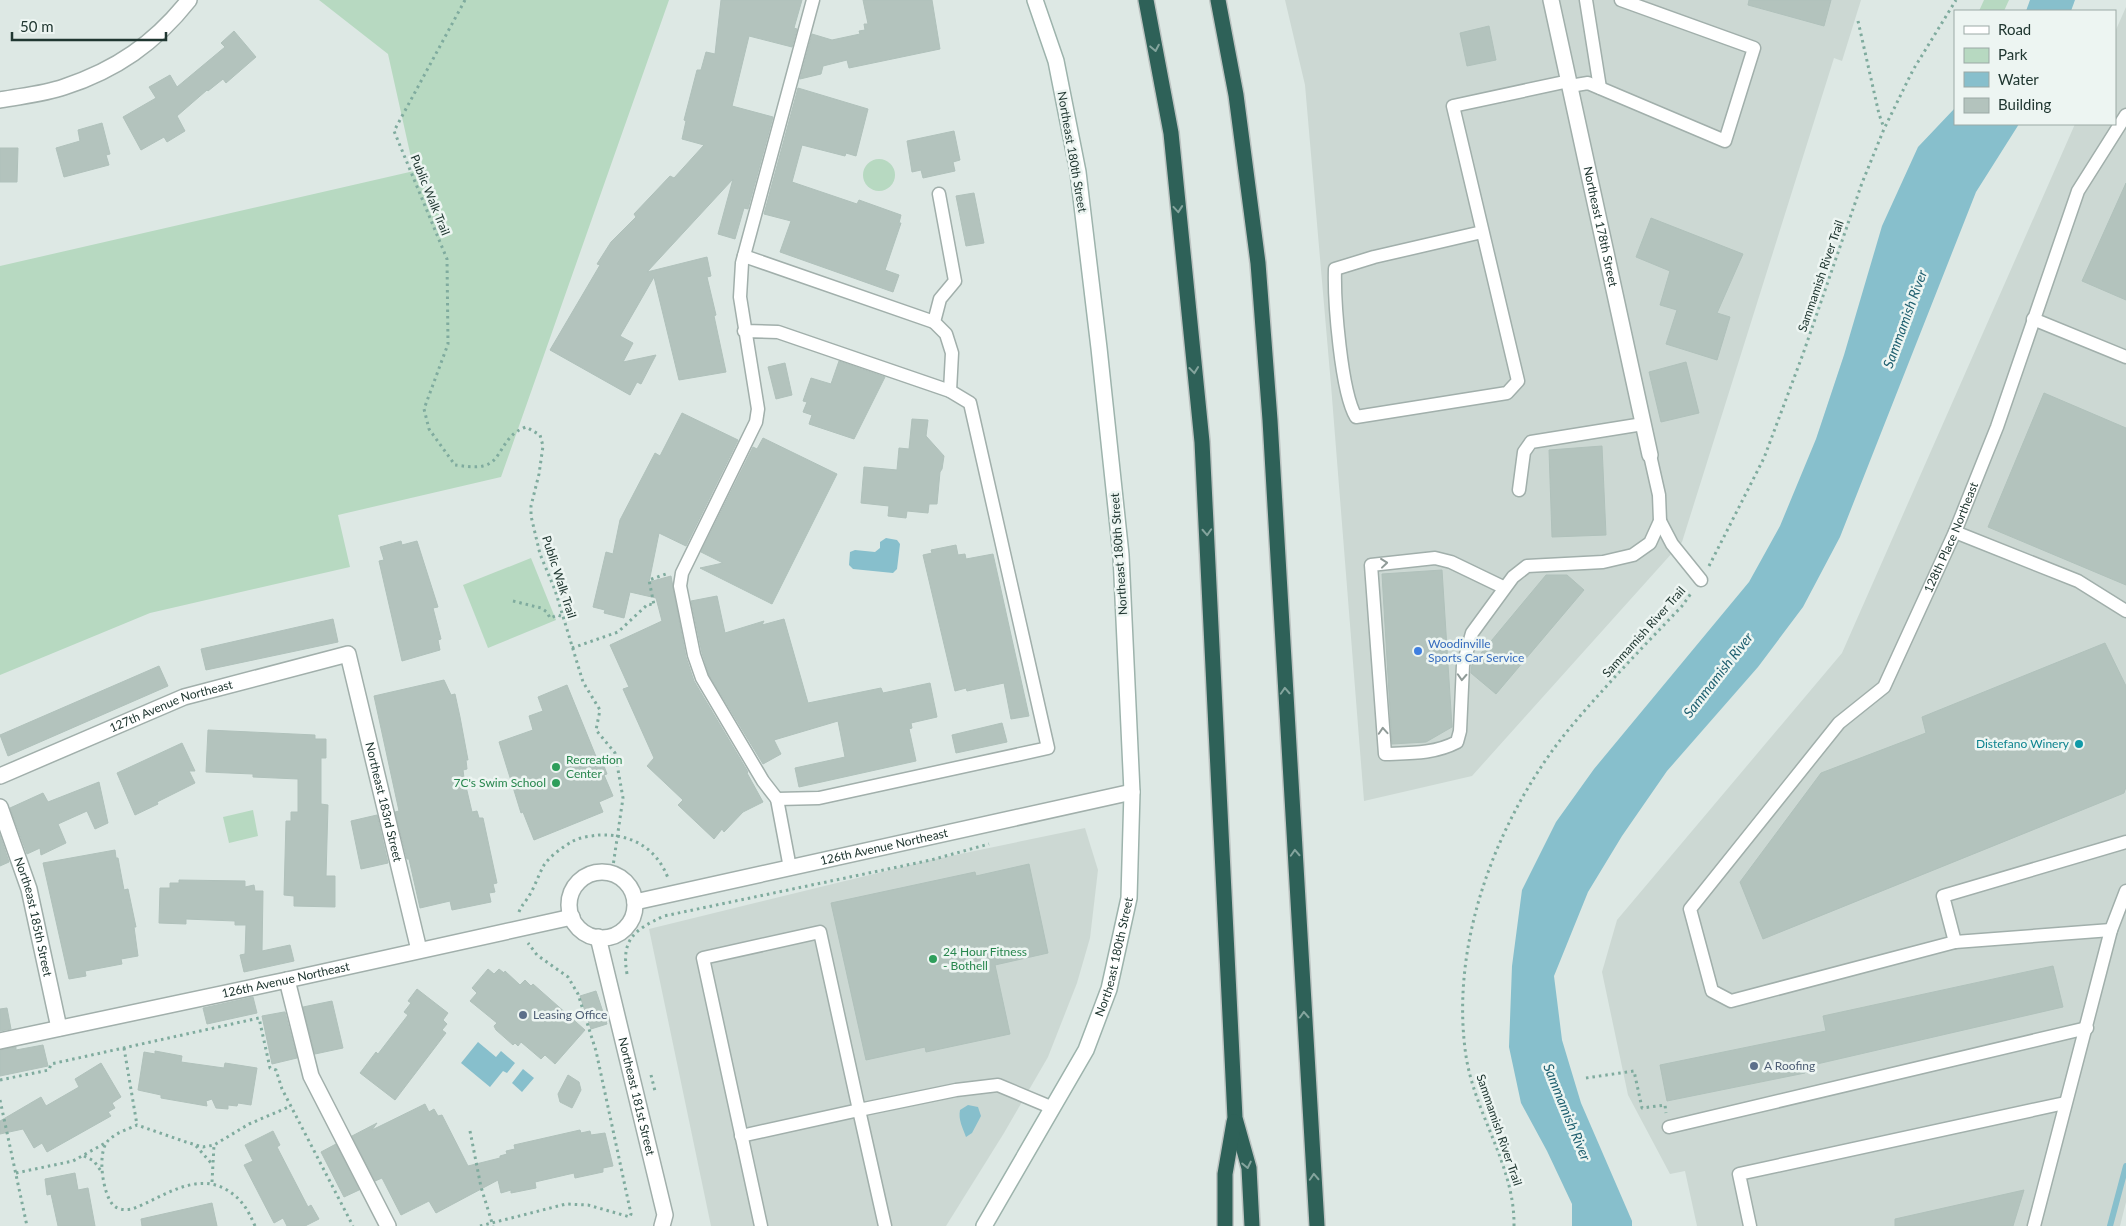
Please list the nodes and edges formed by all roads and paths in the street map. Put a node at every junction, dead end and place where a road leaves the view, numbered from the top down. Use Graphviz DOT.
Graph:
graph roads {
  1 [pos="188,0"];
  2 [pos="465,0"];
  3 [pos="813,0"];
  4 [pos="1035,0"];
  5 [pos="1146,0"];
  6 [pos="1218,0"];
  7 [pos="1551,0"];
  8 [pos="1586,0"];
  9 [pos="1621,0"];
  10 [pos="1956,0"];
  11 [pos="1858,21"];
  12 [pos="1569,83"];
  13 [pos="1600,88"];
  14 [pos="0,100"];
  15 [pos="2126,115"];
  16 [pos="1884,129"];
  17 [pos="938,194"];
  18 [pos="1482,232"];
  19 [pos="744,256"];
  20 [pos="2033,319"];
  21 [pos="934,322"];
  22 [pos="744,331"];
  23 [pos="2126,357"];
  24 [pos="950,391"];
  25 [pos="1643,424"];
  26 [pos="1650,455"];
  27 [pos="1519,490"];
  28 [pos="1660,521"];
  29 [pos="1955,532"];
  30 [pos="682,576"];
  31 [pos="1701,580"];
  32 [pos="1505,588"];
  33 [pos="513,601"];
  34 [pos="2126,611"];
  35 [pos="563,617"];
  36 [pos="572,648"];
  37 [pos="348,654"];
  38 [pos="0,776"];
  39 [pos="1132,792"];
  40 [pos="777,799"];
  41 [pos="0,807"];
  42 [pos="618,836"];
  43 [pos="2126,842"];
  44 [pos="790,868"];
  45 [pos="612,873"];
  46 [pos="2126,891"];
  47 [pos="672,894"];
  48 [pos="635,902"];
  49 [pos="677,913"];
  50 [pos="572,918"];
  51 [pos="522,928"];
  52 [pos="2111,930"];
  53 [pos="598,938"];
  54 [pos="1955,942"];
  55 [pos="420,950"];
  56 [pos="287,980"];
  57 [pos="59,1028"];
  58 [pos="2087,1028"];
  59 [pos="0,1040"];
  60 [pos="124,1048"];
  61 [pos="1586,1078"];
  62 [pos="0,1080"];
  63 [pos="0,1100"];
  64 [pos="2065,1103"];
  65 [pos="1055,1105"];
  66 [pos="291,1106"];
  67 [pos="859,1110"];
  68 [pos="1235,1118"];
  69 [pos="137,1125"];
  70 [pos="1669,1127"];
  71 [pos="470,1131"];
  72 [pos="741,1136"];
  73 [pos="108,1141"];
  74 [pos="196,1145"];
  75 [pos="214,1145"];
  76 [pos="84,1156"];
  77 [pos="212,1164"];
  78 [pos="101,1171"];
  79 [pos="16,1173"];
  80 [pos="212,1182"];
  81 [pos="492,1224"];
  82 [pos="27,1226"];
  83 [pos="255,1226"];
  84 [pos="353,1226"];
  85 [pos="388,1226"];
  86 [pos="480,1226"];
  87 [pos="662,1226"];
  88 [pos="761,1226"];
  89 [pos="884,1226"];
  90 [pos="984,1226"];
  91 [pos="1225,1226"];
  92 [pos="1252,1226"];
  93 [pos="1317,1226"];
  94 [pos="1514,1226"];
  95 [pos="1750,1226"];
  96 [pos="2034,1226"];
  1 -- 14 [label="street"];
  2 -- 35 [label="path, Public Walk Trail"];
  3 -- 19 [label="lane"];
  4 -- 39 [label="street, Northeast 180th Street"];
  5 -- 68 [label="highway, one-way"];
  93 -- 6 [label="highway, one-way"];
  7 -- 12 [label="street, Northeast 178th Street"];
  8 -- 13 [label="lane"];
  9 -- 13 [label="lane"];
  10 -- 16 [label="path, Sammamish River Trail"];
  11 -- 16 [label="path"];
  12 -- 13 [label="lane"];
  12 -- 18 [label="lane"];
  12 -- 25 [label="street, Northeast 178th Street"];
  15 -- 20 [label="lane, 128th Place Northeast"];
  16 -- 31 [label="path, Sammamish River Trail"];
  17 -- 21 [label="lane"];
  18 -- 18 [label="lane"];
  19 -- 21 [label="lane"];
  19 -- 22 [label="lane"];
  20 -- 23 [label="lane"];
  20 -- 29 [label="lane, 128th Place Northeast"];
  21 -- 24 [label="lane"];
  22 -- 24 [label="lane"];
  22 -- 30 [label="lane"];
  24 -- 40 [label="lane"];
  25 -- 26 [label="street, Northeast 178th Street"];
  25 -- 27 [label="lane"];
  26 -- 28 [label="lane"];
  28 -- 31 [label="lane"];
  28 -- 32 [label="lane"];
  29 -- 34 [label="lane"];
  29 -- 54 [label="lane, 128th Place Northeast"];
  30 -- 36 [label="path"];
  30 -- 40 [label="lane"];
  31 -- 94 [label="path, Sammamish River Trail"];
  32 -- 32 [label="lane, one-way"];
  33 -- 35 [label="path"];
  35 -- 36 [label="path, Public Walk Trail"];
  36 -- 42 [label="path, Public Walk Trail"];
  37 -- 38 [label="street, 127th Avenue Northeast"];
  37 -- 55 [label="street, Northeast 183rd Street"];
  39 -- 44 [label="street, 126th Avenue Northeast"];
  39 -- 65 [label="street, Northeast 180th Street"];
  40 -- 44 [label="lane"];
  41 -- 57 [label="street, Northeast 185th Street"];
  42 -- 45 [label="path, Public Walk Trail"];
  42 -- 47 [label="path"];
  42 -- 51 [label="path"];
  43 -- 54 [label="lane"];
  44 -- 47 [label="street, 126th Avenue Northeast"];
  45 -- 48 [label="street"];
  45 -- 50 [label="street"];
  46 -- 52 [label="lane"];
  47 -- 48 [label="street, 126th Avenue Northeast"];
  47 -- 49 [label="path"];
  48 -- 53 [label="street"];
  50 -- 51 [label="street, 126th Avenue Northeast"];
  50 -- 53 [label="street"];
  51 -- 55 [label="street, 126th Avenue Northeast"];
  51 -- 81 [label="path"];
  52 -- 54 [label="lane"];
  52 -- 58 [label="lane"];
  53 -- 87 [label="street, Northeast 181st Street"];
  55 -- 56 [label="street, 126th Avenue Northeast"];
  56 -- 57 [label="street, 126th Avenue Northeast"];
  56 -- 85 [label="street"];
  57 -- 59 [label="street, 126th Avenue Northeast"];
  58 -- 64 [label="lane"];
  58 -- 70 [label="lane"];
  60 -- 62 [label="path"];
  60 -- 66 [label="path"];
  60 -- 69 [label="path"];
  61 -- 70 [label="path"];
  63 -- 79 [label="path"];
  64 -- 95 [label="lane"];
  64 -- 96 [label="lane"];
  65 -- 67 [label="lane"];
  65 -- 90 [label="street, Northeast 180th Street"];
  66 -- 75 [label="path"];
  66 -- 84 [label="path"];
  67 -- 72 [label="lane"];
  67 -- 72 [label="lane"];
  67 -- 89 [label="lane"];
  68 -- 91 [label="highway"];
  68 -- 92 [label="highway, one-way"];
  69 -- 73 [label="path"];
  69 -- 74 [label="path"];
  71 -- 81 [label="path"];
  72 -- 88 [label="lane"];
  73 -- 76 [label="path"];
  73 -- 78 [label="path"];
  74 -- 75 [label="path"];
  74 -- 77 [label="path"];
  75 -- 77 [label="path"];
  76 -- 78 [label="path"];
  76 -- 79 [label="path"];
  77 -- 80 [label="path"];
  78 -- 80 [label="path"];
  79 -- 82 [label="path"];
  80 -- 83 [label="path"];
  81 -- 86 [label="path"];
}
